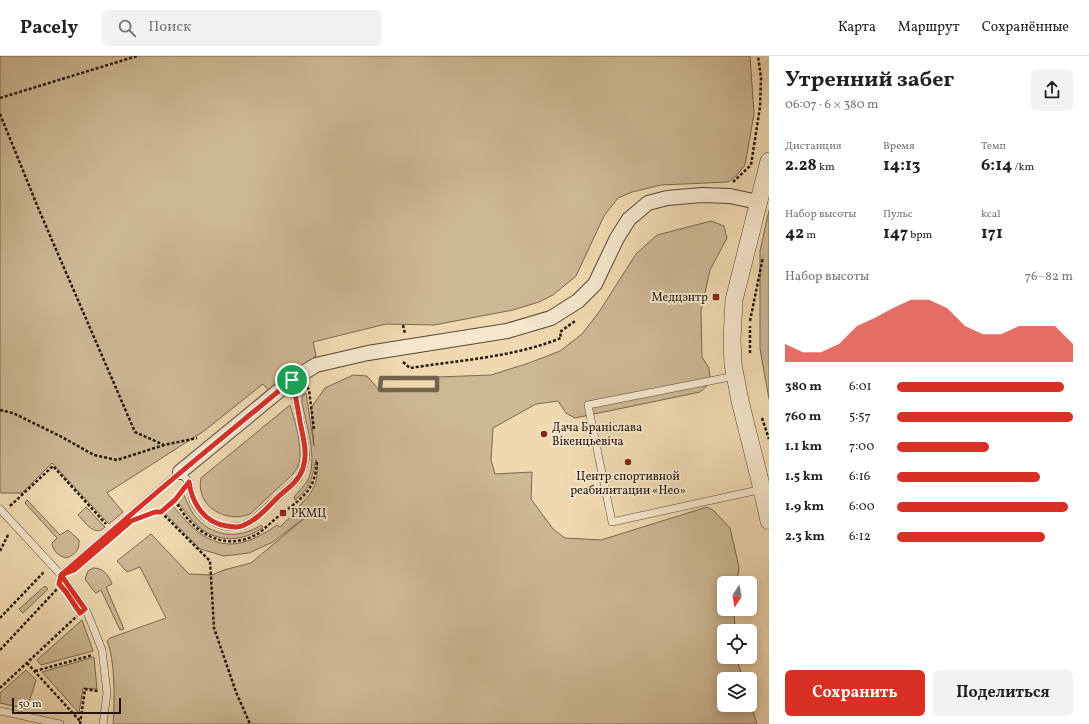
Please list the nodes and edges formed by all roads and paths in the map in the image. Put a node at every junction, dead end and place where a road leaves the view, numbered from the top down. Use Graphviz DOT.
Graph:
graph roads {
  1 [pos="137,56"];
  2 [pos="758,56"];
  3 [pos="0,98"];
  4 [pos="0,114"];
  5 [pos="769,161"];
  6 [pos="732,182"];
  7 [pos="758,202"];
  8 [pos="763,257"];
  9 [pos="579,319"];
  10 [pos="750,356"];
  11 [pos="402,362"];
  12 [pos="735,376"];
  13 [pos="306,385"];
  14 [pos="294,386"];
  15 [pos="0,410"];
  16 [pos="760,412"];
  17 [pos="196,438"];
  18 [pos="769,439"];
  19 [pos="164,445"];
  20 [pos="185,477"];
  21 [pos="766,489"];
  22 [pos="2,511"];
  23 [pos="161,512"];
  24 [pos="143,516"];
  25 [pos="769,521"];
  26 [pos="14,524"];
  27 [pos="112,531"];
  28 [pos="10,532"];
  29 [pos="15,537"];
  30 [pos="0,551"];
  31 [pos="44,568"];
  32 [pos="61,575"];
  33 [pos="62,588"];
  34 [pos="85,609"];
  35 [pos="0,618"];
  36 [pos="0,650"];
  37 [pos="96,654"];
  38 [pos="27,662"];
  39 [pos="35,671"];
  40 [pos="99,684"];
  41 [pos="0,688"];
  42 [pos="0,711"];
  43 [pos="80,723"];
  44 [pos="60,724"];
  45 [pos="103,724"];
  46 [pos="250,724"];
  1 -- 3 [label="path"];
  2 -- 6 [label="path"];
  4 -- 19 [label="path"];
  5 -- 7 [label="street"];
  7 -- 12 [label="street"];
  7 -- 14 [label="street"];
  8 -- 10 [label="path"];
  9 -- 11 [label="path"];
  12 -- 21 [label="street"];
  12 -- 21 [label="lane"];
  13 -- 14 [label="path"];
  14 -- 20 [label="street"];
  14 -- 20 [label="lane"];
  15 -- 19 [label="path"];
  16 -- 18 [label="path"];
  17 -- 19 [label="path"];
  20 -- 23 [label="path"];
  20 -- 27 [label="lane"];
  21 -- 25 [label="street"];
  22 -- 26 [label="lane"];
  22 -- 27 [label="path"];
  23 -- 24 [label="path"];
  23 -- 46 [label="path"];
  26 -- 28 [label="path"];
  26 -- 32 [label="lane"];
  27 -- 32 [label="lane"];
  28 -- 29 [label="path"];
  28 -- 30 [label="path"];
  31 -- 35 [label="path"];
  32 -- 34 [label="lane"];
  33 -- 36 [label="path"];
  34 -- 38 [label="path"];
  34 -- 45 [label="lane"];
  37 -- 39 [label="path"];
  38 -- 39 [label="path"];
  38 -- 41 [label="path"];
  39 -- 43 [label="path"];
  40 -- 43 [label="path"];
  42 -- 44 [label="lane"];
}
